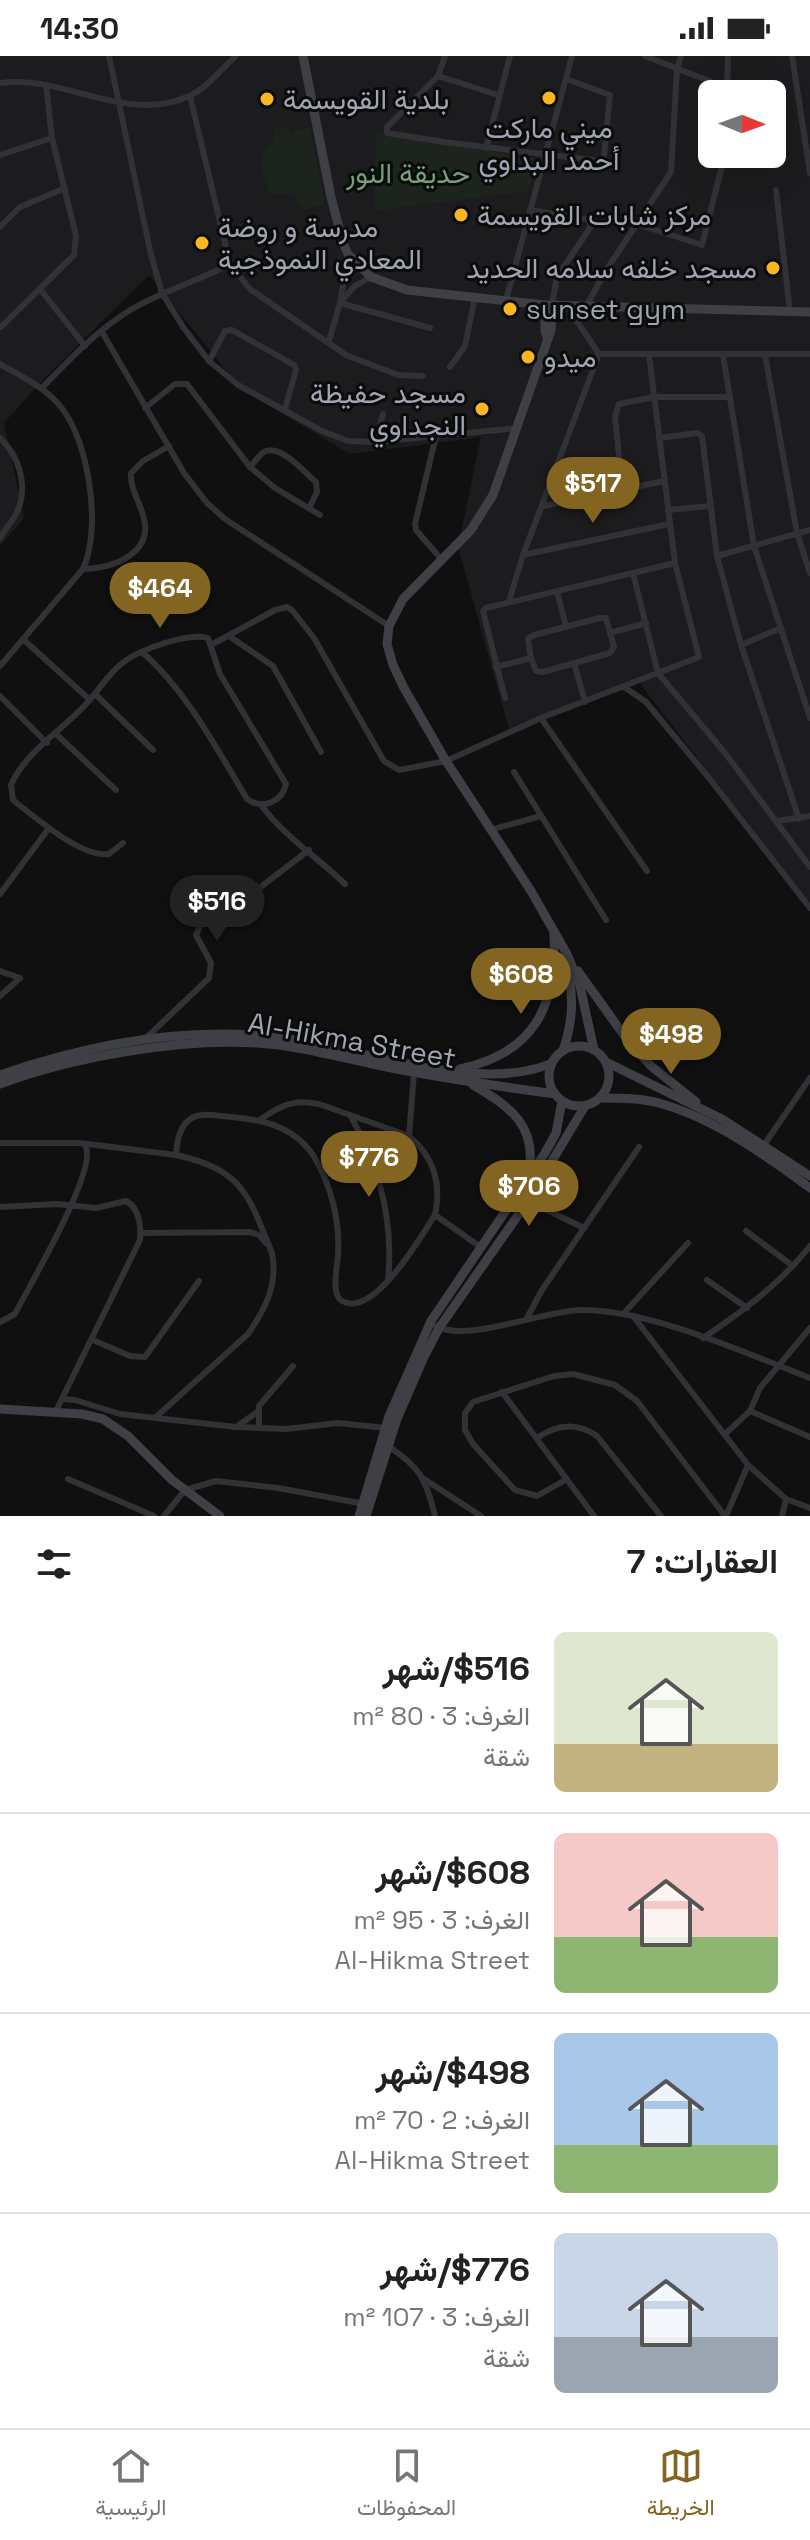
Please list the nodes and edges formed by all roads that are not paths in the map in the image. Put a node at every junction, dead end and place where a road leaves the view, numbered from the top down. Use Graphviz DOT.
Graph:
graph roads {
  1 [pos="109,56"];
  2 [pos="236,56"];
  3 [pos="303,56"];
  4 [pos="445,56"];
  5 [pos="510,56"];
  6 [pos="572,56"];
  7 [pos="645,56"];
  8 [pos="681,56"];
  9 [pos="728,56"];
  10 [pos="792,56"];
  11 [pos="677,69"];
  12 [pos="438,76"];
  13 [pos="566,79"];
  14 [pos="702,80"];
  15 [pos="727,80"];
  16 [pos="0,83"];
  17 [pos="46,85"];
  18 [pos="498,95"];
  19 [pos="190,96"];
  20 [pos="120,103"];
  21 [pos="52,138"];
  22 [pos="486,148"];
  23 [pos="544,154"];
  24 [pos="0,155"];
  25 [pos="809,155"];
  26 [pos="721,168"];
  27 [pos="810,173"];
  28 [pos="65,188"];
  29 [pos="776,190"];
  30 [pos="530,210"];
  31 [pos="637,224"];
  32 [pos="0,227"];
  33 [pos="348,254"];
  34 [pos="230,264"];
  35 [pos="371,277"];
  36 [pos="40,289"];
  37 [pos="162,293"];
  38 [pos="475,297"];
  39 [pos="506,300"];
  40 [pos="340,303"];
  41 [pos="548,305"];
  42 [pos="566,305"];
  43 [pos="587,305"];
  44 [pos="790,312"];
  45 [pos="810,312"];
  46 [pos="1,327"];
  47 [pos="430,328"];
  48 [pos="102,332"];
  49 [pos="550,335"];
  50 [pos="329,341"];
  51 [pos="85,346"];
  52 [pos="599,354"];
  53 [pos="810,354"];
  54 [pos="649,355"];
  55 [pos="723,355"];
  56 [pos="765,355"];
  57 [pos="209,361"];
  58 [pos="0,364"];
  59 [pos="450,367"];
  60 [pos="423,376"];
  61 [pos="42,388"];
  62 [pos="654,397"];
  63 [pos="730,397"];
  64 [pos="145,408"];
  65 [pos="285,409"];
  66 [pos="383,414"];
  67 [pos="517,428"];
  68 [pos="436,436"];
  69 [pos="0,438"];
  70 [pos="659,438"];
  71 [pos="376,442"];
  72 [pos="169,446"];
  73 [pos="250,467"];
  74 [pos="664,481"];
  75 [pos="622,488"];
  76 [pos="544,506"];
  77 [pos="709,506"];
  78 [pos="309,508"];
  79 [pos="668,510"];
  80 [pos="320,515"];
  81 [pos="3,524"];
  82 [pos="669,524"];
  83 [pos="810,530"];
  84 [pos="797,533"];
  85 [pos="0,538"];
  86 [pos="754,546"];
  87 [pos="523,555"];
  88 [pos="717,556"];
  89 [pos="443,560"];
  90 [pos="675,563"];
  91 [pos="83,569"];
  92 [pos="633,573"];
  93 [pos="810,573"];
  94 [pos="557,592"];
  95 [pos="509,601"];
  96 [pos="646,623"];
  97 [pos="389,626"];
  98 [pos="566,626"];
  99 [pos="781,628"];
  100 [pos="610,633"];
  101 [pos="229,636"];
  102 [pos="24,640"];
  103 [pos="211,645"];
  104 [pos="741,645"];
  105 [pos="142,652"];
  106 [pos="531,658"];
  107 [pos="574,663"];
  108 [pos="0,666"];
  109 [pos="496,667"];
  110 [pos="658,673"];
  111 [pos="624,687"];
  112 [pos="0,696"];
  113 [pos="92,697"];
  114 [pos="505,698"];
  115 [pos="585,702"];
  116 [pos="541,718"];
  117 [pos="810,718"];
  118 [pos="56,734"];
  119 [pos="47,743"];
  120 [pos="153,750"];
  121 [pos="321,752"];
  122 [pos="446,761"];
  123 [pos="514,772"];
  124 [pos="116,790"];
  125 [pos="261,805"];
  126 [pos="541,816"];
  127 [pos="810,816"];
  128 [pos="799,819"];
  129 [pos="776,821"];
  130 [pos="49,828"];
  131 [pos="490,830"];
  132 [pos="123,843"];
  133 [pos="309,850"];
  134 [pos="809,863"];
  135 [pos="647,871"];
  136 [pos="345,884"];
  137 [pos="0,894"];
  138 [pos="810,908"];
  139 [pos="606,920"];
  140 [pos="550,924"];
  141 [pos="554,934"];
  142 [pos="567,954"];
  143 [pos="0,971"];
  144 [pos="0,996"];
  145 [pos="145,1039"];
  146 [pos="594,1050"];
  147 [pos="563,1051"];
  148 [pos="606,1062"];
  149 [pos="552,1063"];
  150 [pos="452,1071"];
  151 [pos="414,1073"];
  152 [pos="0,1075"];
  153 [pos="810,1078"];
  154 [pos="466,1081"];
  155 [pos="0,1084"];
  156 [pos="559,1098"];
  157 [pos="600,1098"];
  158 [pos="585,1106"];
  159 [pos="708,1112"];
  160 [pos="350,1115"];
  161 [pos="261,1119"];
  162 [pos="409,1136"];
  163 [pos="0,1143"];
  164 [pos="85,1145"];
  165 [pos="764,1145"];
  166 [pos="639,1147"];
  167 [pos="176,1155"];
  168 [pos="810,1176"];
  169 [pos="525,1186"];
  170 [pos="810,1188"];
  171 [pos="528,1201"];
  172 [pos="71,1206"];
  173 [pos="0,1207"];
  174 [pos="435,1215"];
  175 [pos="584,1228"];
  176 [pos="746,1231"];
  177 [pos="141,1233"];
  178 [pos="688,1243"];
  179 [pos="810,1246"];
  180 [pos="482,1248"];
  181 [pos="272,1253"];
  182 [pos="793,1266"];
  183 [pos="707,1280"];
  184 [pos="199,1281"];
  185 [pos="387,1283"];
  186 [pos="747,1308"];
  187 [pos="624,1313"];
  188 [pos="633,1316"];
  189 [pos="527,1318"];
  190 [pos="0,1322"];
  191 [pos="435,1325"];
  192 [pos="810,1328"];
  193 [pos="703,1338"];
  194 [pos="93,1340"];
  195 [pos="778,1365"];
  196 [pos="293,1366"];
  197 [pos="810,1378"];
  198 [pos="502,1392"];
  199 [pos="62,1399"];
  200 [pos="0,1409"];
  201 [pos="750,1411"];
  202 [pos="257,1412"];
  203 [pos="55,1413"];
  204 [pos="156,1417"];
  205 [pos="236,1427"];
  206 [pos="259,1428"];
  207 [pos="389,1429"];
  208 [pos="725,1434"];
  209 [pos="810,1437"];
  210 [pos="537,1438"];
  211 [pos="384,1443"];
  212 [pos="748,1465"];
  213 [pos="68,1479"];
  214 [pos="424,1479"];
  215 [pos="567,1479"];
  216 [pos="185,1490"];
  217 [pos="786,1499"];
  218 [pos="366,1508"];
  219 [pos="810,1508"];
  220 [pos="154,1516"];
  221 [pos="164,1516"];
  222 [pos="220,1516"];
  223 [pos="359,1516"];
  224 [pos="435,1516"];
  225 [pos="481,1516"];
  226 [pos="594,1516"];
  227 [pos="661,1516"];
  228 [pos="725,1516"];
  229 [pos="782,1516"];
  1 -- 20 [label="street"];
  2 -- 19 [label="street"];
  3 -- 33 [label="street"];
  4 -- 12 [label="street"];
  5 -- 18 [label="street"];
  6 -- 13 [label="street"];
  7 -- 11 [label="street"];
  8 -- 11 [label="street"];
  9 -- 15 [label="street"];
  10 -- 25 [label="street"];
  11 -- 14 [label="street"];
  11 -- 31 [label="street"];
  12 -- 18 [label="street"];
  12 -- 22 [label="street"];
  13 -- 23 [label="street"];
  13 -- 23 [label="street"];
  16 -- 17 [label="street"];
  17 -- 20 [label="street"];
  17 -- 21 [label="street"];
  18 -- 22 [label="street"];
  19 -- 20 [label="street"];
  19 -- 34 [label="street"];
  20 -- 37 [label="street"];
  21 -- 24 [label="street"];
  21 -- 28 [label="street"];
  22 -- 23 [label="street"];
  23 -- 30 [label="street"];
  25 -- 27 [label="street"];
  26 -- 31 [label="street"];
  28 -- 32 [label="street"];
  28 -- 36 [label="street"];
  29 -- 44 [label="street"];
  30 -- 39 [label="street"];
  30 -- 41 [label="street"];
  31 -- 43 [label="street"];
  33 -- 35 [label="street"];
  33 -- 40 [label="street"];
  34 -- 37 [label="street"];
  34 -- 50 [label="street"];
  35 -- 38 [label="street"];
  35 -- 40 [label="street"];
  36 -- 46 [label="street"];
  36 -- 51 [label="street"];
  37 -- 48 [label="street"];
  37 -- 57 [label="street"];
  38 -- 39 [label="street"];
  38 -- 59 [label="street"];
  39 -- 41 [label="street"];
  40 -- 47 [label="street"];
  40 -- 50 [label="street"];
  41 -- 42 [label="street"];
  41 -- 49 [label="street"];
  42 -- 43 [label="street"];
  42 -- 49 [label="street"];
  42 -- 52 [label="street"];
  43 -- 44 [label="street"];
  44 -- 45 [label="street"];
  48 -- 51 [label="street"];
  48 -- 64 [label="street"];
  49 -- 67 [label="street"];
  50 -- 60 [label="street"];
  51 -- 61 [label="street"];
  52 -- 54 [label="street"];
  52 -- 76 [label="street"];
  53 -- 56 [label="street"];
  54 -- 55 [label="street"];
  54 -- 62 [label="street"];
  55 -- 56 [label="street"];
  55 -- 63 [label="street"];
  56 -- 84 [label="street"];
  57 -- 65 [label="street"];
  57 -- 65 [label="street"];
  58 -- 61 [label="street"];
  61 -- 91 [label="street"];
  62 -- 63 [label="street"];
  62 -- 70 [label="street"];
  62 -- 75 [label="street"];
  63 -- 86 [label="street"];
  64 -- 72 [label="street"];
  64 -- 73 [label="street"];
  65 -- 71 [label="street"];
  66 -- 71 [label="street"];
  67 -- 68 [label="street"];
  67 -- 89 [label="street"];
  68 -- 71 [label="street"];
  68 -- 89 [label="street"];
  69 -- 81 [label="street"];
  70 -- 74 [label="street"];
  70 -- 77 [label="street"];
  72 -- 91 [label="street"];
  72 -- 97 [label="street"];
  73 -- 78 [label="street"];
  73 -- 78 [label="street"];
  74 -- 75 [label="street"];
  74 -- 79 [label="street"];
  75 -- 76 [label="street"];
  76 -- 87 [label="street"];
  77 -- 79 [label="street"];
  77 -- 88 [label="street"];
  78 -- 80 [label="street"];
  79 -- 82 [label="street"];
  81 -- 85 [label="street"];
  82 -- 87 [label="street"];
  82 -- 90 [label="street"];
  83 -- 84 [label="street"];
  84 -- 86 [label="street"];
  84 -- 93 [label="street"];
  86 -- 88 [label="street"];
  86 -- 99 [label="street"];
  87 -- 95 [label="street"];
  88 -- 104 [label="street"];
  89 -- 97 [label="street"];
  90 -- 92 [label="street"];
  90 -- 110 [label="street"];
  91 -- 102 [label="street"];
  92 -- 94 [label="street"];
  92 -- 96 [label="street"];
  94 -- 95 [label="street"];
  94 -- 98 [label="street"];
  95 -- 109 [label="street"];
  96 -- 100 [label="street"];
  96 -- 110 [label="street"];
  97 -- 122 [label="street"];
  98 -- 100 [label="street"];
  98 -- 106 [label="street"];
  99 -- 104 [label="street"];
  99 -- 117 [label="street"];
  100 -- 107 [label="street"];
  101 -- 103 [label="street"];
  101 -- 121 [label="street"];
  101 -- 122 [label="street"];
  102 -- 108 [label="street"];
  102 -- 113 [label="street"];
  103 -- 105 [label="street"];
  103 -- 125 [label="street"];
  104 -- 128 [label="street"];
  105 -- 113 [label="street"];
  105 -- 125 [label="street"];
  106 -- 107 [label="street"];
  106 -- 109 [label="street"];
  107 -- 115 [label="street"];
  109 -- 114 [label="street"];
  110 -- 111 [label="street"];
  110 -- 129 [label="street"];
  111 -- 115 [label="street"];
  111 -- 138 [label="street"];
  112 -- 119 [label="street"];
  113 -- 118 [label="street"];
  113 -- 120 [label="street"];
  115 -- 116 [label="street"];
  116 -- 122 [label="street"];
  116 -- 135 [label="street"];
  118 -- 119 [label="street"];
  118 -- 124 [label="street"];
  119 -- 130 [label="street"];
  122 -- 131 [label="street"];
  123 -- 126 [label="street"];
  125 -- 133 [label="street"];
  126 -- 131 [label="street"];
  126 -- 139 [label="street"];
  127 -- 128 [label="street"];
  128 -- 129 [label="street"];
  129 -- 134 [label="street"];
  130 -- 132 [label="street"];
  130 -- 137 [label="street"];
  131 -- 140 [label="street"];
  133 -- 136 [label="street"];
  133 -- 145 [label="street"];
  140 -- 141 [label="street"];
  140 -- 142 [label="street"];
  141 -- 147 [label="street"];
  141 -- 150 [label="street"];
  142 -- 146 [label="street"];
  142 -- 159 [label="street"];
  143 -- 144 [label="street"];
  145 -- 150 [label="street, Al-Hikma Street"];
  145 -- 152 [label="street, Al-Hikma Street"];
  146 -- 147 [label="street"];
  146 -- 148 [label="street"];
  147 -- 149 [label="street"];
  148 -- 157 [label="street"];
  148 -- 159 [label="street"];
  149 -- 150 [label="street, Al-Hikma Street"];
  149 -- 156 [label="street"];
  151 -- 154 [label="street, Al-Hikma Street"];
  151 -- 155 [label="street, Al-Hikma Street"];
  151 -- 162 [label="street"];
  153 -- 165 [label="street"];
  154 -- 156 [label="street, Al-Hikma Street"];
  154 -- 169 [label="street"];
  156 -- 158 [label="street"];
  156 -- 169 [label="street"];
  157 -- 158 [label="street"];
  157 -- 170 [label="street"];
  158 -- 171 [label="street"];
  159 -- 165 [label="street"];
  160 -- 161 [label="street"];
  160 -- 162 [label="street"];
  160 -- 185 [label="street"];
  161 -- 167 [label="street"];
  161 -- 185 [label="street"];
  162 -- 174 [label="street"];
  163 -- 164 [label="street"];
  164 -- 167 [label="street"];
  164 -- 172 [label="street"];
  165 -- 168 [label="street"];
  166 -- 175 [label="street"];
  167 -- 181 [label="street"];
  169 -- 180 [label="street"];
  171 -- 175 [label="street"];
  171 -- 191 [label="street"];
  172 -- 173 [label="street"];
  172 -- 177 [label="street"];
  172 -- 190 [label="street"];
  174 -- 180 [label="street"];
  174 -- 185 [label="street"];
  175 -- 189 [label="street"];
  176 -- 182 [label="street"];
  177 -- 181 [label="street"];
  177 -- 194 [label="street"];
  178 -- 187 [label="street"];
  179 -- 182 [label="street"];
  180 -- 191 [label="street"];
  181 -- 204 [label="street"];
  182 -- 186 [label="street"];
  183 -- 186 [label="street"];
  184 -- 194 [label="street"];
  186 -- 193 [label="street"];
  187 -- 188 [label="street"];
  187 -- 189 [label="street"];
  188 -- 193 [label="street"];
  188 -- 208 [label="street"];
  189 -- 191 [label="street"];
  191 -- 207 [label="street"];
  192 -- 195 [label="street"];
  193 -- 195 [label="street"];
  194 -- 199 [label="street"];
  195 -- 197 [label="street"];
  195 -- 201 [label="street"];
  196 -- 202 [label="street"];
  198 -- 210 [label="street"];
  198 -- 215 [label="street"];
  198 -- 228 [label="street"];
  199 -- 203 [label="street"];
  199 -- 204 [label="street"];
  200 -- 203 [label="street"];
  201 -- 208 [label="street"];
  201 -- 209 [label="street"];
  202 -- 205 [label="street"];
  202 -- 206 [label="street"];
  203 -- 216 [label="street"];
  204 -- 205 [label="street"];
  205 -- 206 [label="street"];
  206 -- 207 [label="street"];
  207 -- 211 [label="street"];
  208 -- 212 [label="street"];
  210 -- 215 [label="street"];
  210 -- 227 [label="street"];
  211 -- 214 [label="street"];
  211 -- 218 [label="street"];
  212 -- 217 [label="street"];
  212 -- 228 [label="street"];
  213 -- 220 [label="street"];
  214 -- 224 [label="street"];
  214 -- 225 [label="street"];
  215 -- 226 [label="street"];
  216 -- 218 [label="street"];
  216 -- 221 [label="street"];
  216 -- 222 [label="street"];
  217 -- 219 [label="street"];
  217 -- 229 [label="street"];
  218 -- 223 [label="street"];
}
